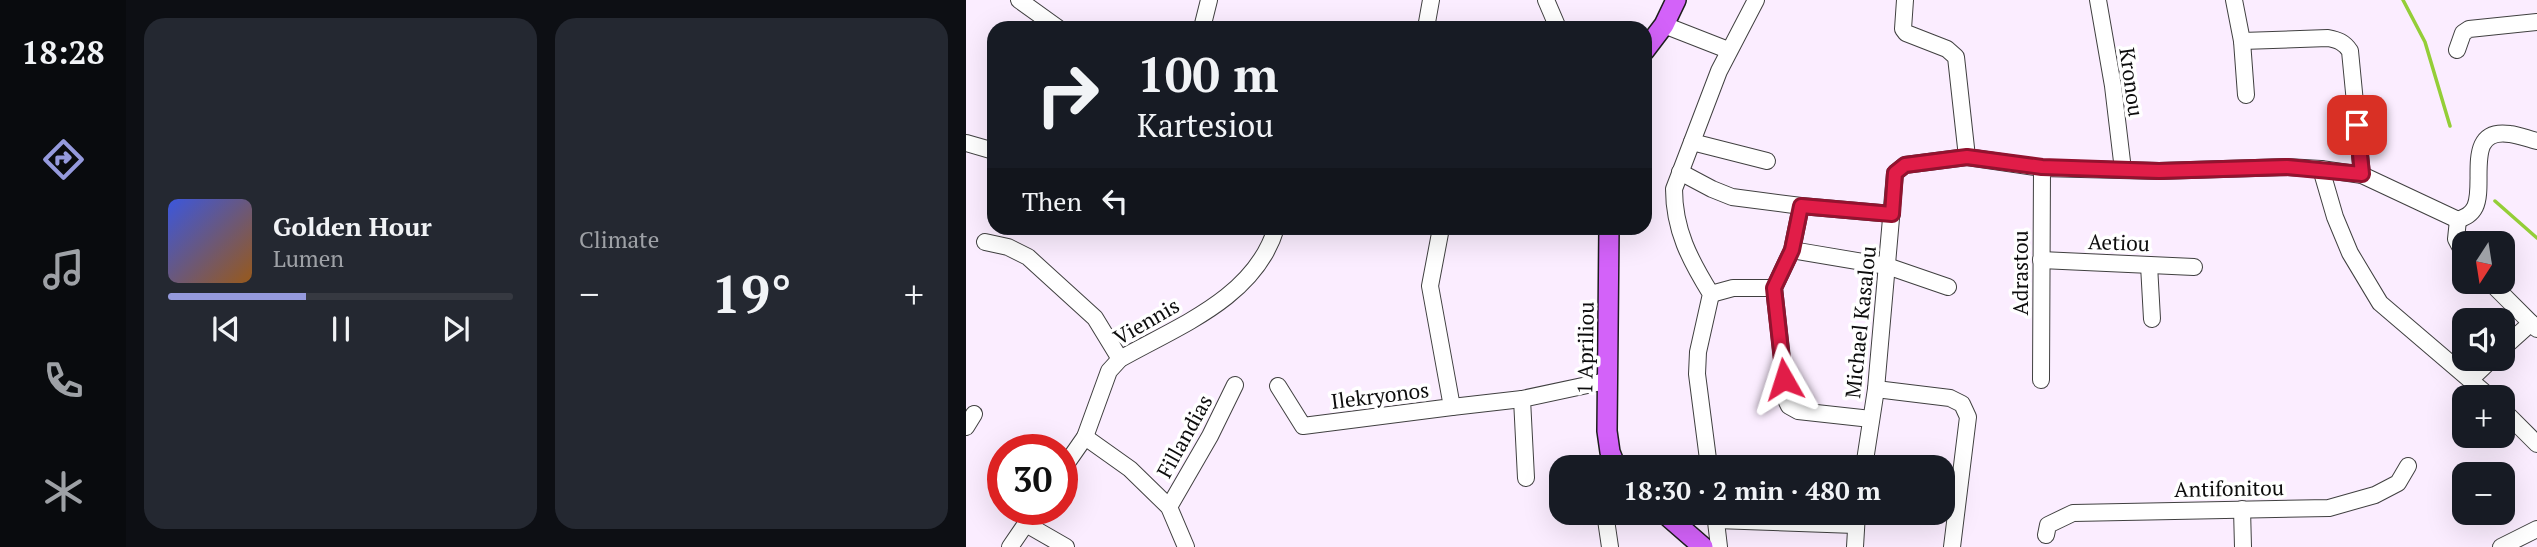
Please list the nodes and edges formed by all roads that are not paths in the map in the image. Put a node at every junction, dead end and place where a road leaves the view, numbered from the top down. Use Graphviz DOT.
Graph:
graph roads {
  1 [pos="1019,0"];
  2 [pos="1209,0"];
  3 [pos="1431,0"];
  4 [pos="1546,0"];
  5 [pos="1676,0"];
  6 [pos="1756,0"];
  7 [pos="1905,0"];
  8 [pos="2098,0"];
  9 [pos="2234,0"];
  10 [pos="1048,21"];
  11 [pos="1204,21"];
  12 [pos="1427,21"];
  13 [pos="1555,21"];
  14 [pos="2537,22"];
  15 [pos="1664,25"];
  16 [pos="1652,41"];
  17 [pos="2242,41"];
  18 [pos="1728,50"];
  19 [pos="2457,50"];
  20 [pos="2246,94"];
  21 [pos="2537,141"];
  22 [pos="1692,142"];
  23 [pos="966,143"];
  24 [pos="987,149"];
  25 [pos="1967,157"];
  26 [pos="1768,161"];
  27 [pos="2042,167"];
  28 [pos="2321,169"];
  29 [pos="2123,170"];
  30 [pos="1680,172"];
  31 [pos="2362,174"];
  32 [pos="1801,206"];
  33 [pos="1892,214"];
  34 [pos="2458,220"];
  35 [pos="2457,231"];
  36 [pos="1274,235"];
  37 [pos="1440,235"];
  38 [pos="1609,235"];
  39 [pos="985,242"];
  40 [pos="1792,250"];
  41 [pos="2041,260"];
  42 [pos="2149,264"];
  43 [pos="1887,266"];
  44 [pos="2194,267"];
  45 [pos="1948,287"];
  46 [pos="1774,288"];
  47 [pos="1711,294"];
  48 [pos="2502,294"];
  49 [pos="2152,319"];
  50 [pos="2534,326"];
  51 [pos="2515,340"];
  52 [pos="1120,359"];
  53 [pos="2479,371"];
  54 [pos="2470,379"];
  55 [pos="2041,380"];
  56 [pos="1606,381"];
  57 [pos="1235,385"];
  58 [pos="2477,385"];
  59 [pos="1278,386"];
  60 [pos="1876,389"];
  61 [pos="1522,399"];
  62 [pos="1452,407"];
  63 [pos="1871,419"];
  64 [pos="2515,422"];
  65 [pos="1084,437"];
  66 [pos="2537,444"];
  67 [pos="1078,446"];
  68 [pos="1611,455"];
  69 [pos="1708,455"];
  70 [pos="1866,455"];
  71 [pos="2408,466"];
  72 [pos="1526,478"];
  73 [pos="1168,506"];
  74 [pos="2242,509"];
  75 [pos="1025,525"];
  76 [pos="1028,525"];
  77 [pos="1607,525"];
  78 [pos="1678,525"];
  79 [pos="1716,525"];
  80 [pos="1856,525"];
  81 [pos="2537,529"];
  82 [pos="2046,535"];
  83 [pos="1010,547"];
  84 [pos="1066,547"];
  85 [pos="1186,547"];
  86 [pos="1610,547"];
  87 [pos="1703,547"];
  88 [pos="1719,547"];
  89 [pos="1855,547"];
  90 [pos="1952,547"];
  91 [pos="2243,547"];
  92 [pos="2501,547"];
  1 -- 10 [label="street"];
  2 -- 11 [label="street"];
  3 -- 12 [label="street"];
  4 -- 13 [label="street"];
  5 -- 15 [label="main road"];
  6 -- 18 [label="street"];
  7 -- 25 [label="street"];
  8 -- 29 [label="street, Kronou"];
  9 -- 17 [label="street"];
  14 -- 19 [label="street"];
  15 -- 16 [label="main road"];
  15 -- 18 [label="street"];
  17 -- 20 [label="street"];
  17 -- 31 [label="street"];
  18 -- 22 [label="street"];
  21 -- 34 [label="street"];
  22 -- 26 [label="street"];
  22 -- 30 [label="street"];
  23 -- 24 [label="street"];
  25 -- 27 [label="street"];
  25 -- 33 [label="street, Michael Kasalou"];
  27 -- 29 [label="street"];
  27 -- 41 [label="street, Adrastou"];
  28 -- 29 [label="street"];
  28 -- 31 [label="street"];
  28 -- 54 [label="street"];
  30 -- 32 [label="street"];
  30 -- 47 [label="street"];
  31 -- 34 [label="street"];
  32 -- 33 [label="street"];
  32 -- 40 [label="street"];
  33 -- 43 [label="street, Michael Kasalou"];
  34 -- 35 [label="street"];
  36 -- 52 [label="street, Viennis"];
  37 -- 62 [label="street, Ilekryonos"];
  38 -- 56 [label="main road, 1 Apriliou"];
  39 -- 52 [label="street"];
  40 -- 43 [label="street"];
  40 -- 46 [label="street"];
  41 -- 42 [label="street, Aetiou"];
  41 -- 55 [label="street, Adrastou"];
  42 -- 44 [label="street, Aetiou"];
  42 -- 49 [label="street"];
  43 -- 45 [label="street"];
  43 -- 60 [label="street, Michael Kasalou"];
  46 -- 47 [label="street"];
  46 -- 63 [label="street"];
  47 -- 69 [label="street"];
  48 -- 50 [label="street"];
  50 -- 51 [label="street"];
  52 -- 65 [label="street, Viennis"];
  53 -- 54 [label="street"];
  54 -- 58 [label="street"];
  56 -- 61 [label="street"];
  56 -- 68 [label="main road, 1 Apriliou"];
  57 -- 73 [label="street, Fillandias"];
  59 -- 62 [label="street, Ilekryonos"];
  60 -- 63 [label="street, Michael Kasalou"];
  60 -- 90 [label="street"];
  61 -- 62 [label="street"];
  61 -- 72 [label="street"];
  63 -- 70 [label="street, Michael Kasalou"];
  64 -- 66 [label="street"];
  65 -- 67 [label="street, Viennis"];
  65 -- 73 [label="street"];
  71 -- 74 [label="street, Antifonitou"];
  73 -- 85 [label="street"];
  74 -- 82 [label="street, Antifonitou"];
  74 -- 91 [label="street"];
  75 -- 83 [label="street"];
  76 -- 84 [label="street"];
  77 -- 86 [label="street"];
  78 -- 87 [label="main road"];
  79 -- 88 [label="street"];
  80 -- 89 [label="street"];
  81 -- 92 [label="street"];
}
